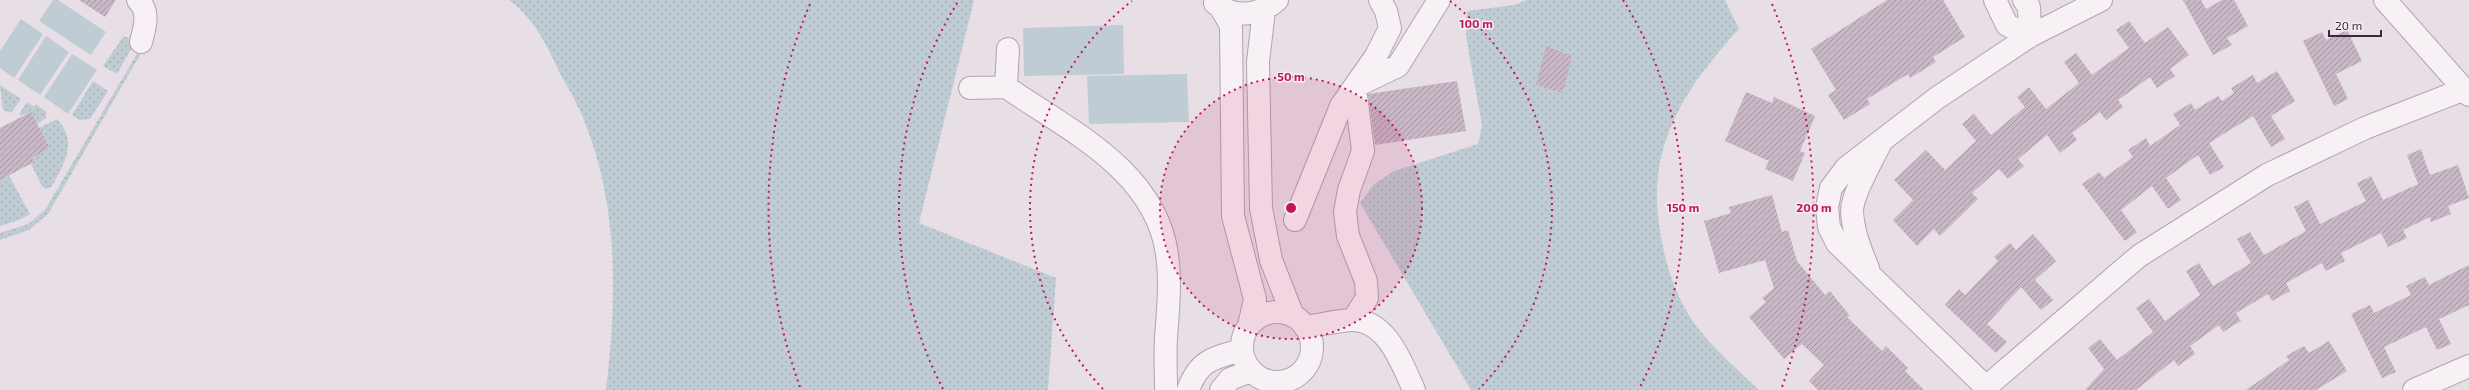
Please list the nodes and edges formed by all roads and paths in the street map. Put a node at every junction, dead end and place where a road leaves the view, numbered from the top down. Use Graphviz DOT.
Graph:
graph roads {
  1 [pos="138,0"];
  2 [pos="1380,0"];
  3 [pos="1439,0"];
  4 [pos="1995,0"];
  5 [pos="2024,0"];
  6 [pos="2101,0"];
  7 [pos="2385,0"];
  8 [pos="1216,4"];
  9 [pos="1270,5"];
  10 [pos="2030,36"];
  11 [pos="141,42"];
  12 [pos="1008,49"];
  13 [pos="1006,87"];
  14 [pos="1355,87"];
  15 [pos="970,88"];
  16 [pos="2467,92"];
  17 [pos="1294,220"];
  18 [pos="1353,320"];
  19 [pos="1299,322"];
  20 [pos="1248,326"];
  21 [pos="1312,349"];
  22 [pos="1242,350"];
  23 [pos="2469,366"];
  24 [pos="1251,371"];
  25 [pos="1988,388"];
  26 [pos="1166,390"];
  27 [pos="1188,390"];
  28 [pos="1221,390"];
  29 [pos="1399,390"];
  30 [pos="1414,390"];
  31 [pos="2414,390"];
  1 -- 11 [label="street"];
  2 -- 14 [label="street"];
  3 -- 14 [label="street"];
  4 -- 10 [label="street"];
  5 -- 10 [label="street"];
  6 -- 10 [label="street"];
  7 -- 16 [label="street"];
  8 -- 9 [label="street"];
  8 -- 20 [label="street"];
  9 -- 19 [label="street"];
  10 -- 25 [label="street"];
  12 -- 13 [label="street"];
  13 -- 15 [label="street"];
  13 -- 26 [label="street"];
  14 -- 17 [label="street"];
  14 -- 18 [label="street"];
  16 -- 25 [label="street"];
  18 -- 19 [label="street"];
  18 -- 30 [label="street"];
  19 -- 20 [label="street"];
  19 -- 21 [label="street"];
  20 -- 22 [label="street"];
  21 -- 24 [label="street"];
  21 -- 29 [label="street"];
  22 -- 24 [label="street"];
  22 -- 27 [label="street"];
  23 -- 31 [label="street"];
  24 -- 28 [label="street"];
}
